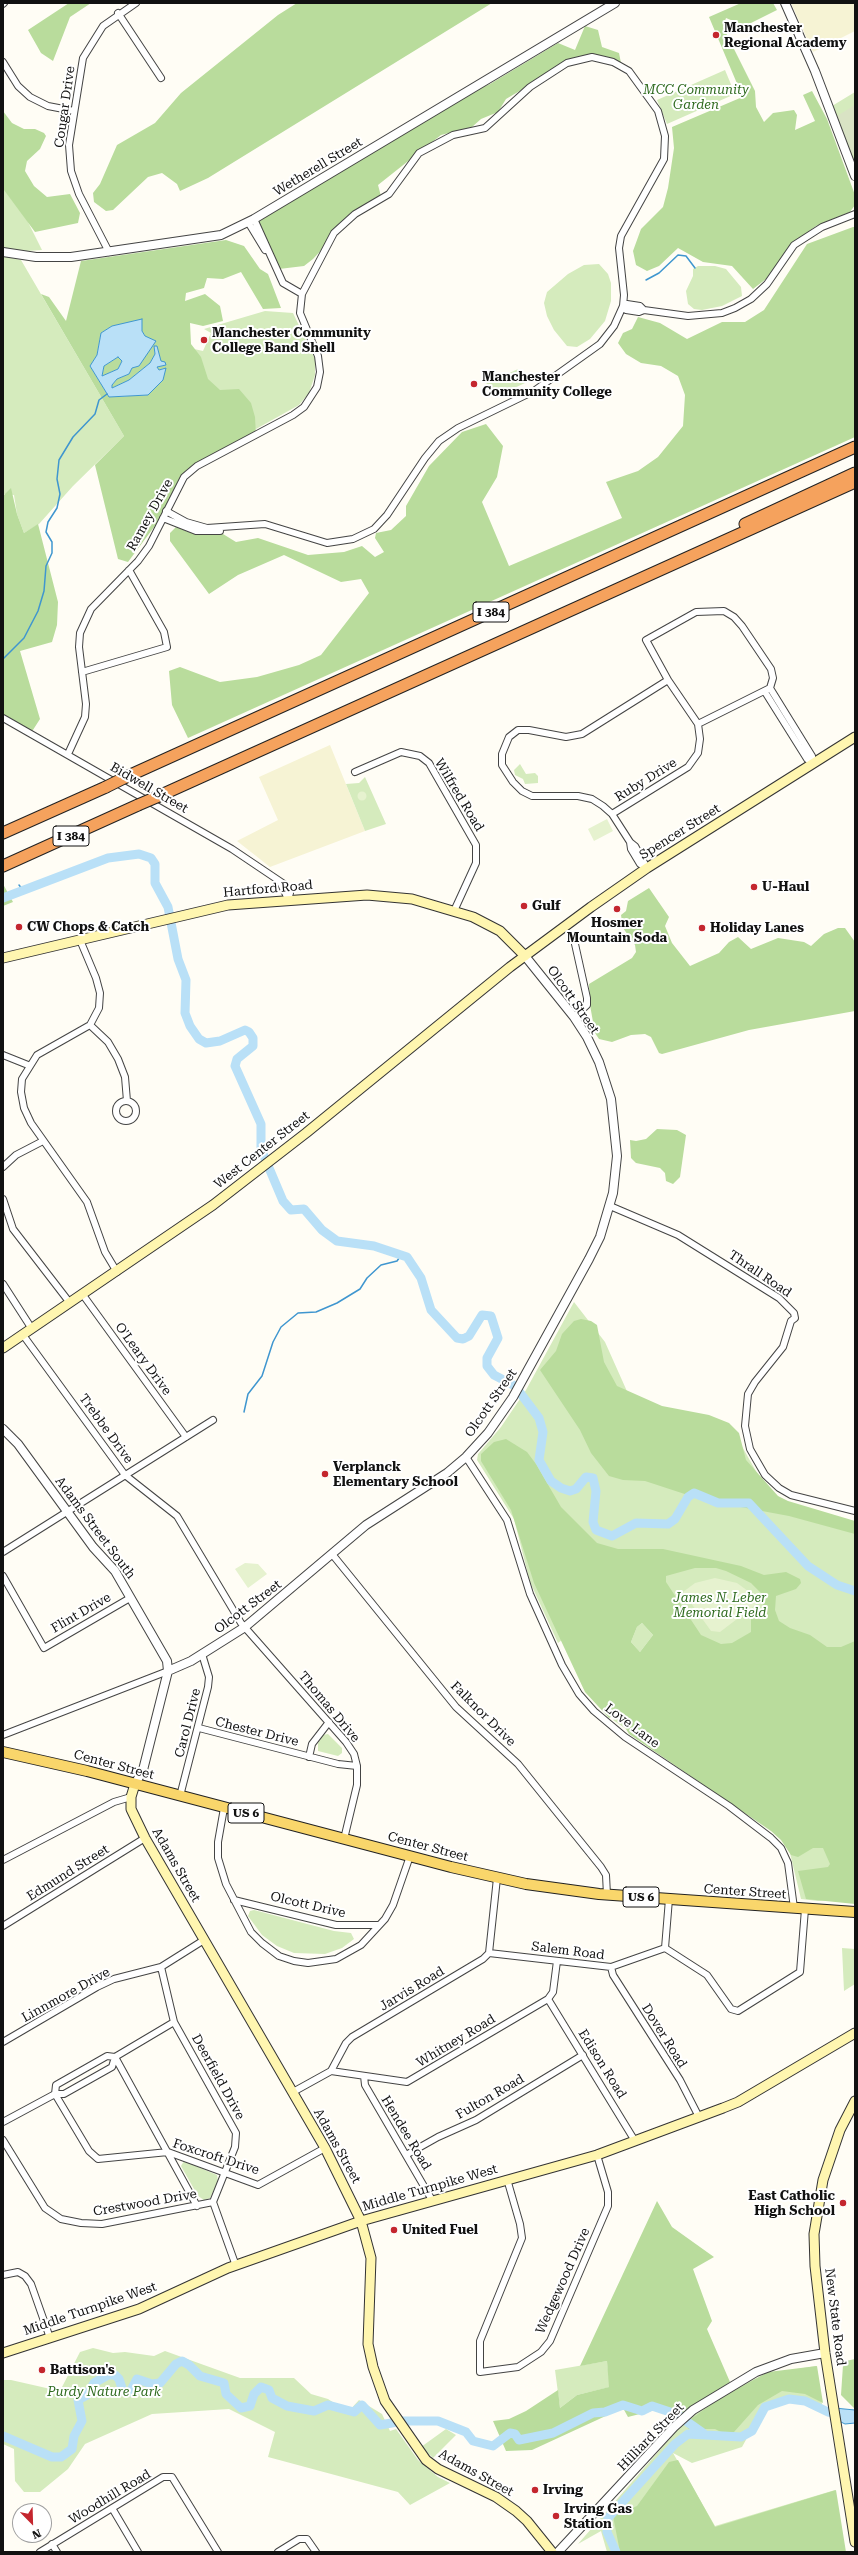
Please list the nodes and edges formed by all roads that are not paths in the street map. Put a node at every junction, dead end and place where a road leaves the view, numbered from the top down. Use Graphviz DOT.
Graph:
graph roads {
  1 [pos="136,3"];
  2 [pos="615,3"];
  3 [pos="785,3"];
  4 [pos="118,14"];
  5 [pos="3,62"];
  6 [pos="161,78"];
  7 [pos="74,111"];
  8 [pos="855,176"];
  9 [pos="855,214"];
  10 [pos="251,220"];
  11 [pos="3,252"];
  12 [pos="109,252"];
  13 [pos="302,294"];
  14 [pos="623,306"];
  15 [pos="855,447"];
  16 [pos="855,472"];
  17 [pos="855,482"];
  18 [pos="164,514"];
  19 [pos="129,570"];
  20 [pos="538,624"];
  21 [pos="82,672"];
  22 [pos="668,680"];
  23 [pos="768,690"];
  24 [pos="3,718"];
  25 [pos="698,724"];
  26 [pos="855,737"];
  27 [pos="68,754"];
  28 [pos="813,764"];
  29 [pos="355,772"];
  30 [pos="612,814"];
  31 [pos="3,833"];
  32 [pos="3,866"];
  33 [pos="646,868"];
  34 [pos="288,899"];
  35 [pos="454,911"];
  36 [pos="80,940"];
  37 [pos="575,944"];
  38 [pos="525,956"];
  39 [pos="3,958"];
  40 [pos="574,1017"];
  41 [pos="90,1025"];
  42 [pos="3,1055"];
  43 [pos="28,1065"];
  44 [pos="127,1101"];
  45 [pos="43,1141"];
  46 [pos="3,1167"];
  47 [pos="3,1199"];
  48 [pos="610,1206"];
  49 [pos="117,1272"];
  50 [pos="3,1284"];
  51 [pos="83,1295"];
  52 [pos="70,1303"];
  53 [pos="32,1329"];
  54 [pos="23,1335"];
  55 [pos="3,1348"];
  56 [pos="213,1420"];
  57 [pos="3,1429"];
  58 [pos="186,1437"];
  59 [pos="466,1457"];
  60 [pos="125,1475"];
  61 [pos="855,1511"];
  62 [pos="67,1512"];
  63 [pos="3,1552"];
  64 [pos="332,1554"];
  65 [pos="3,1576"];
  66 [pos="130,1598"];
  67 [pos="245,1627"];
  68 [pos="202,1654"];
  69 [pos="168,1671"];
  70 [pos="328,1722"];
  71 [pos="199,1728"];
  72 [pos="3,1735"];
  73 [pos="3,1752"];
  74 [pos="309,1757"];
  75 [pos="357,1766"];
  76 [pos="136,1784"];
  77 [pos="180,1796"];
  78 [pos="131,1797"];
  79 [pos="224,1808"];
  80 [pos="145,1838"];
  81 [pos="344,1839"];
  82 [pos="410,1856"];
  83 [pos="3,1860"];
  84 [pos="497,1878"];
  85 [pos="607,1895"];
  86 [pos="669,1899"];
  87 [pos="234,1900"];
  88 [pos="794,1908"];
  89 [pos="805,1909"];
  90 [pos="855,1912"];
  91 [pos="378,1925"];
  92 [pos="3,1926"];
  93 [pos="204,1940"];
  94 [pos="665,1948"];
  95 [pos="489,1953"];
  96 [pos="557,1961"];
  97 [pos="161,1967"];
  98 [pos="611,1967"];
  99 [pos="548,1999"];
  100 [pos="174,2022"];
  101 [pos="855,2032"];
  102 [pos="3,2042"];
  103 [pos="583,2055"];
  104 [pos="115,2057"];
  105 [pos="331,2071"];
  106 [pos="364,2076"];
  107 [pos="293,2092"];
  108 [pos="55,2094"];
  109 [pos="855,2101"];
  110 [pos="699,2117"];
  111 [pos="3,2122"];
  112 [pos="3,2140"];
  113 [pos="634,2141"];
  114 [pos="325,2148"];
  115 [pos="168,2152"];
  116 [pos="406,2155"];
  117 [pos="597,2155"];
  118 [pos="225,2174"];
  119 [pos="507,2179"];
  120 [pos="432,2200"];
  121 [pos="213,2202"];
  122 [pos="197,2206"];
  123 [pos="362,2221"];
  124 [pos="236,2266"];
  125 [pos="3,2275"];
  126 [pos="50,2338"];
  127 [pos="3,2353"];
  128 [pos="825,2353"];
  129 [pos="112,2508"];
  130 [pos="855,2542"];
  131 [pos="52,2544"];
  132 [pos="40,2552"];
  133 [pos="57,2552"];
  134 [pos="138,2552"];
  135 [pos="218,2552"];
  136 [pos="278,2552"];
  137 [pos="316,2552"];
  138 [pos="552,2552"];
  139 [pos="558,2552"];
  1 -- 4 [label="street, Cougar Drive"];
  2 -- 10 [label="street, Wetherell Street"];
  3 -- 8 [label="street"];
  4 -- 6 [label="street"];
  4 -- 7 [label="street, Cougar Drive"];
  5 -- 7 [label="street"];
  7 -- 12 [label="street, Cougar Drive"];
  9 -- 14 [label="street"];
  10 -- 12 [label="street, Wetherell Street"];
  10 -- 13 [label="street"];
  11 -- 12 [label="street, Wetherell Street"];
  13 -- 14 [label="street, Ramey Drive"];
  13 -- 18 [label="street, Ramey Drive"];
  14 -- 18 [label="street"];
  15 -- 31 [label="highway, I 384, bridge"];
  16 -- 20 [label="highway"];
  17 -- 20 [label="highway, I 384"];
  18 -- 19 [label="street, Ramey Drive"];
  19 -- 21 [label="street, Ramey Drive"];
  19 -- 21 [label="street"];
  20 -- 32 [label="highway, I 384, bridge"];
  21 -- 27 [label="street, Ramey Drive"];
  22 -- 23 [label="street"];
  22 -- 25 [label="street"];
  22 -- 30 [label="street"];
  23 -- 25 [label="street"];
  23 -- 28 [label="street"];
  24 -- 27 [label="street, Bidwell Street"];
  25 -- 30 [label="street, Ruby Drive"];
  26 -- 28 [label="main road, Spencer Street"];
  27 -- 34 [label="street, Bidwell Street"];
  28 -- 33 [label="main road, Spencer Street"];
  29 -- 35 [label="street, Wilfred Road"];
  30 -- 33 [label="street"];
  33 -- 38 [label="main road, Spencer Street"];
  34 -- 35 [label="main road, Hartford Road"];
  34 -- 36 [label="main road, Hartford Road"];
  35 -- 38 [label="main road, Hartford Road"];
  36 -- 39 [label="main road, Hartford Road"];
  36 -- 41 [label="street"];
  37 -- 40 [label="street"];
  38 -- 40 [label="street, Olcott Street"];
  38 -- 49 [label="main road, West Center Street"];
  40 -- 48 [label="street, Olcott Street"];
  41 -- 43 [label="street"];
  41 -- 44 [label="street"];
  42 -- 43 [label="street"];
  43 -- 45 [label="street"];
  45 -- 46 [label="street"];
  45 -- 49 [label="street"];
  47 -- 52 [label="street"];
  48 -- 59 [label="street, Olcott Street"];
  48 -- 61 [label="street, Thrall Road"];
  49 -- 51 [label="main road, West Center Street"];
  50 -- 53 [label="street"];
  51 -- 52 [label="main road, West Center Street"];
  51 -- 58 [label="street, O'Leary Drive"];
  52 -- 53 [label="main road, West Center Street"];
  53 -- 54 [label="main road, West Center Street"];
  54 -- 55 [label="main road, West Center Street"];
  54 -- 60 [label="street, Trebbe Drive"];
  56 -- 58 [label="street"];
  57 -- 62 [label="street, Adams Street South"];
  58 -- 60 [label="street"];
  59 -- 64 [label="street, Olcott Street"];
  59 -- 88 [label="street, Love Lane"];
  60 -- 62 [label="street"];
  60 -- 67 [label="street, Trebbe Drive"];
  62 -- 63 [label="street"];
  62 -- 66 [label="street, Adams Street South"];
  64 -- 67 [label="street, Olcott Street"];
  64 -- 85 [label="street, Falknor Drive"];
  65 -- 66 [label="street, Flint Drive"];
  66 -- 69 [label="street, Adams Street South"];
  67 -- 68 [label="street, Olcott Street"];
  67 -- 70 [label="street, Thomas Drive"];
  68 -- 69 [label="street, Olcott Street"];
  68 -- 71 [label="street, Carol Drive"];
  69 -- 72 [label="street, Olcott Street"];
  69 -- 76 [label="street"];
  70 -- 74 [label="street, Chester Drive"];
  70 -- 75 [label="street, Thomas Drive"];
  71 -- 74 [label="street, Chester Drive"];
  71 -- 77 [label="street, Carol Drive"];
  73 -- 76 [label="main road, Center Street / US 6"];
  74 -- 75 [label="street, Chester Drive"];
  75 -- 81 [label="street, Thomas Drive"];
  76 -- 77 [label="main road, Center Street / US 6"];
  76 -- 78 [label="main road"];
  77 -- 79 [label="main road, Center Street / US 6"];
  78 -- 80 [label="main road, Adams Street"];
  78 -- 83 [label="street"];
  79 -- 81 [label="main road, Center Street / US 6"];
  79 -- 87 [label="street"];
  80 -- 92 [label="street, Edmund Street"];
  80 -- 93 [label="main road, Adams Street"];
  81 -- 82 [label="main road, Center Street / US 6"];
  82 -- 84 [label="main road, Center Street / US 6"];
  82 -- 91 [label="street"];
  84 -- 85 [label="main road, Center Street / US 6"];
  84 -- 95 [label="street"];
  85 -- 86 [label="main road, Center Street / US 6"];
  86 -- 88 [label="main road, Center Street / US 6"];
  86 -- 94 [label="street"];
  87 -- 91 [label="street, Olcott Drive"];
  87 -- 91 [label="street"];
  88 -- 89 [label="main road, Center Street / US 6"];
  89 -- 90 [label="main road, Center Street / US 6"];
  89 -- 94 [label="street"];
  93 -- 97 [label="street, Linnmore Drive"];
  93 -- 107 [label="main road, Adams Street"];
  94 -- 98 [label="street, Salem Road"];
  95 -- 96 [label="street, Salem Road"];
  95 -- 105 [label="street, Jarvis Road"];
  96 -- 98 [label="street, Salem Road"];
  96 -- 99 [label="street"];
  97 -- 100 [label="street, Deerfield Drive"];
  97 -- 102 [label="street, Linnmore Drive"];
  98 -- 110 [label="street, Dover Road"];
  99 -- 103 [label="street, Edison Road"];
  99 -- 106 [label="street, Whitney Road"];
  100 -- 104 [label="street"];
  100 -- 118 [label="street, Deerfield Drive"];
  101 -- 110 [label="main road, Middle Turnpike West"];
  103 -- 113 [label="street, Edison Road"];
  103 -- 116 [label="street, Fulton Road"];
  104 -- 108 [label="street"];
  104 -- 108 [label="street"];
  104 -- 115 [label="street"];
  105 -- 106 [label="street, Whitney Road"];
  105 -- 107 [label="street"];
  106 -- 116 [label="street, Hendee Road"];
  107 -- 114 [label="main road, Adams Street"];
  108 -- 111 [label="street"];
  108 -- 115 [label="street, Foxcroft Drive"];
  109 -- 128 [label="main road, New State Road"];
  110 -- 113 [label="main road, Middle Turnpike West"];
  112 -- 122 [label="street, Crestwood Drive"];
  113 -- 117 [label="main road, Middle Turnpike West"];
  114 -- 118 [label="street, Foxcroft Drive"];
  114 -- 123 [label="main road, Adams Street"];
  115 -- 118 [label="street, Foxcroft Drive"];
  115 -- 122 [label="street"];
  116 -- 120 [label="street, Hendee Road"];
  117 -- 119 [label="main road, Middle Turnpike West"];
  117 -- 119 [label="street, Wedgewood Drive"];
  118 -- 121 [label="street, Deerfield Drive"];
  119 -- 120 [label="main road, Middle Turnpike West"];
  120 -- 123 [label="main road, Middle Turnpike West"];
  121 -- 122 [label="street, Crestwood Drive"];
  121 -- 124 [label="street"];
  123 -- 124 [label="main road, Middle Turnpike West"];
  123 -- 138 [label="main road, Adams Street"];
  124 -- 126 [label="main road, Middle Turnpike West"];
  125 -- 126 [label="street"];
  126 -- 127 [label="main road, Middle Turnpike West"];
  128 -- 130 [label="main road, New State Road"];
  128 -- 139 [label="street, Hilliard Street"];
  129 -- 131 [label="street, Woodhill Road"];
  129 -- 134 [label="street"];
  129 -- 135 [label="street, Woodhill Road"];
  131 -- 132 [label="street, Woodhill Road"];
  131 -- 133 [label="street"];
  136 -- 137 [label="street"];
}
